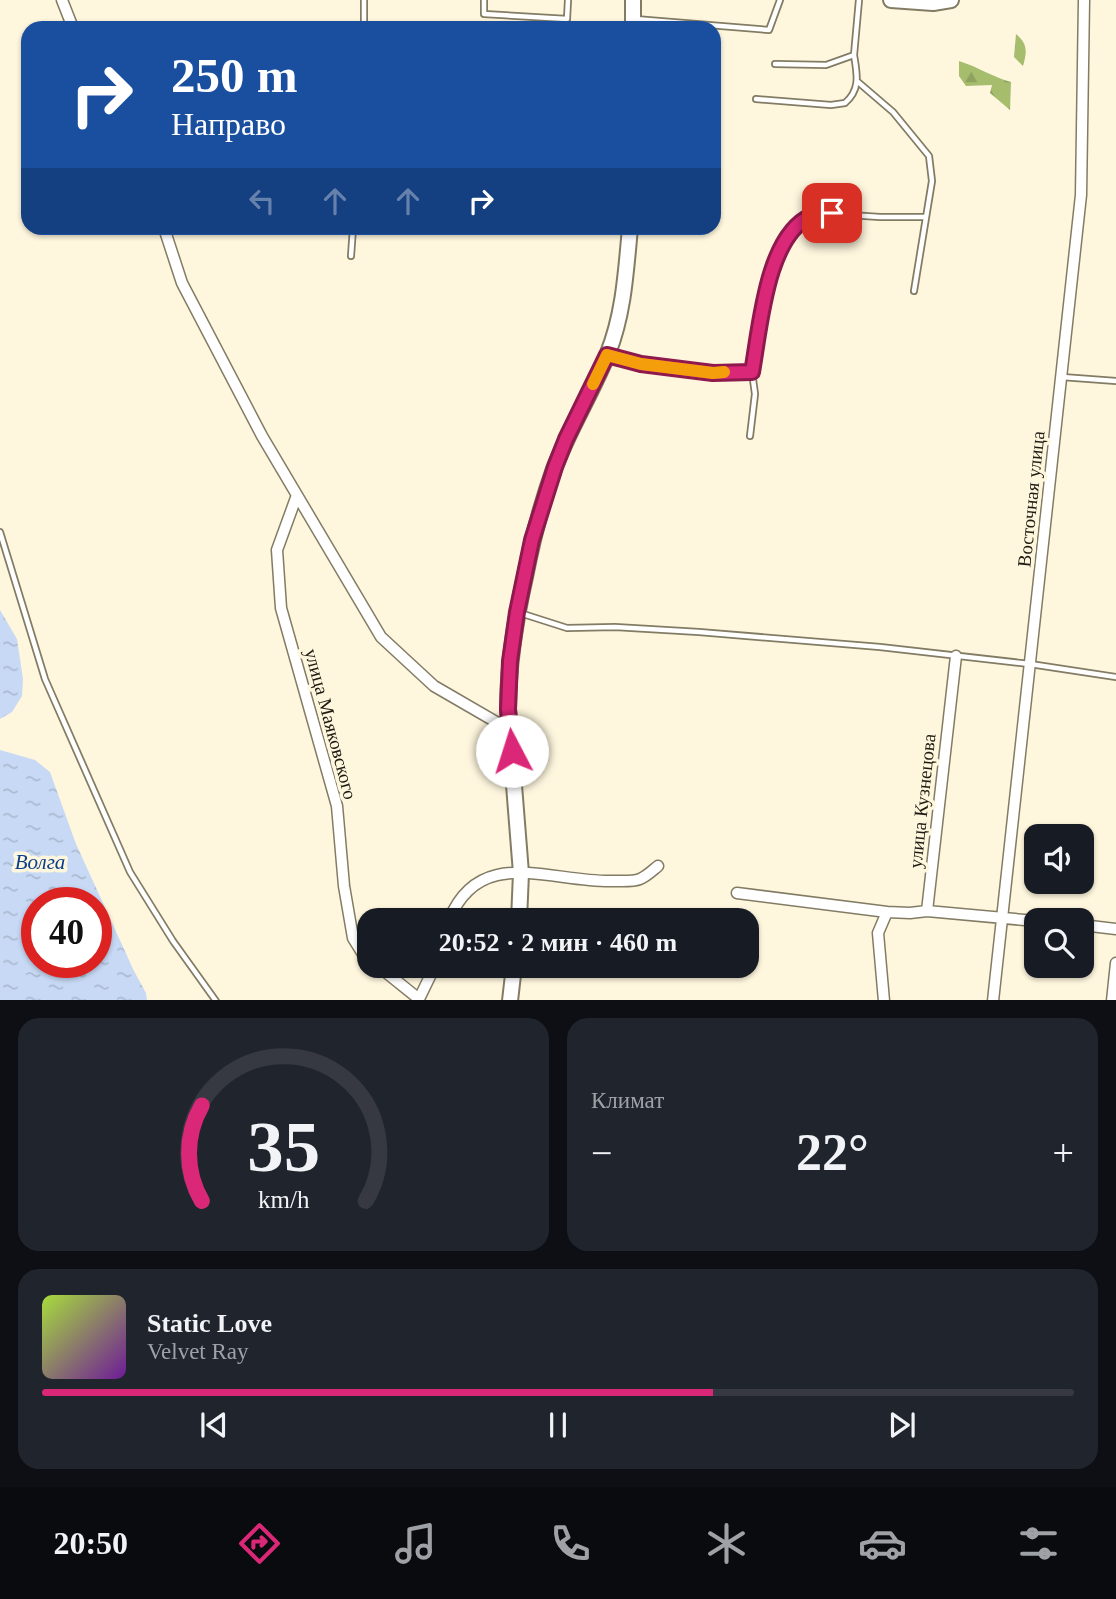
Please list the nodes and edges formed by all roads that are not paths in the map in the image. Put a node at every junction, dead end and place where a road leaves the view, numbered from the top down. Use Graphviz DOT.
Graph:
graph roads {
  1 [pos="62,0"];
  2 [pos="364,0"];
  3 [pos="484,0"];
  4 [pos="568,0"];
  5 [pos="633,0"];
  6 [pos="780,0"];
  7 [pos="859,0"];
  8 [pos="891,0"];
  9 [pos="951,0"];
  10 [pos="1084,0"];
  11 [pos="932,1"];
  12 [pos="70,21"];
  13 [pos="364,21"];
  14 [pos="633,21"];
  15 [pos="721,28"];
  16 [pos="854,55"];
  17 [pos="775,64"];
  18 [pos="858,82"];
  19 [pos="756,99"];
  20 [pos="926,216"];
  21 [pos="166,235"];
  22 [pos="352,235"];
  23 [pos="629,235"];
  24 [pos="351,256"];
  25 [pos="914,291"];
  26 [pos="607,355"];
  27 [pos="752,372"];
  28 [pos="1062,377"];
  29 [pos="1116,381"];
  30 [pos="750,436"];
  31 [pos="297,495"];
  32 [pos="0,532"];
  33 [pos="517,612"];
  34 [pos="956,656"];
  35 [pos="1030,664"];
  36 [pos="1116,677"];
  37 [pos="510,730"];
  38 [pos="658,866"];
  39 [pos="521,873"];
  40 [pos="737,893"];
  41 [pos="455,908"];
  42 [pos="520,908"];
  43 [pos="927,911"];
  44 [pos="887,912"];
  45 [pos="1003,917"];
  46 [pos="1024,920"];
  47 [pos="1094,926"];
  48 [pos="1116,929"];
  49 [pos="357,944"];
  50 [pos="1116,963"];
  51 [pos="392,978"];
  52 [pos="429,978"];
  53 [pos="513,978"];
  54 [pos="216,1000"];
  55 [pos="418,1000"];
  56 [pos="510,1000"];
  57 [pos="884,1000"];
  58 [pos="993,1000"];
  59 [pos="1112,1000"];
  1 -- 12 [label="street"];
  2 -- 13 [label="lane"];
  3 -- 4 [label="lane"];
  5 -- 14 [label="street"];
  6 -- 15 [label="lane"];
  7 -- 16 [label="lane"];
  8 -- 11 [label="street"];
  9 -- 11 [label="street"];
  10 -- 28 [label="street, Восточная улица"];
  16 -- 17 [label="lane"];
  16 -- 18 [label="lane"];
  18 -- 19 [label="lane"];
  18 -- 20 [label="lane"];
  20 -- 25 [label="lane"];
  20 -- 27 [label="lane"];
  21 -- 31 [label="street"];
  22 -- 24 [label="lane"];
  23 -- 26 [label="street"];
  26 -- 27 [label="lane"];
  26 -- 33 [label="street"];
  27 -- 30 [label="lane"];
  28 -- 29 [label="lane"];
  28 -- 35 [label="street, Восточная улица"];
  31 -- 37 [label="street"];
  31 -- 49 [label="street, улица Маяковского"];
  32 -- 54 [label="lane"];
  33 -- 34 [label="lane"];
  33 -- 37 [label="street"];
  34 -- 35 [label="lane"];
  34 -- 43 [label="street, улица Кузнецова"];
  35 -- 36 [label="lane"];
  35 -- 45 [label="street, Восточная улица"];
  37 -- 39 [label="street"];
  38 -- 39 [label="street"];
  39 -- 41 [label="street"];
  39 -- 42 [label="street"];
  40 -- 44 [label="street"];
  43 -- 44 [label="street"];
  43 -- 45 [label="street"];
  44 -- 57 [label="street"];
  45 -- 46 [label="street"];
  45 -- 58 [label="street, Восточная улица"];
  47 -- 48 [label="street"];
  50 -- 59 [label="street"];
  51 -- 55 [label="street"];
  52 -- 55 [label="street"];
  53 -- 56 [label="street"];
}
